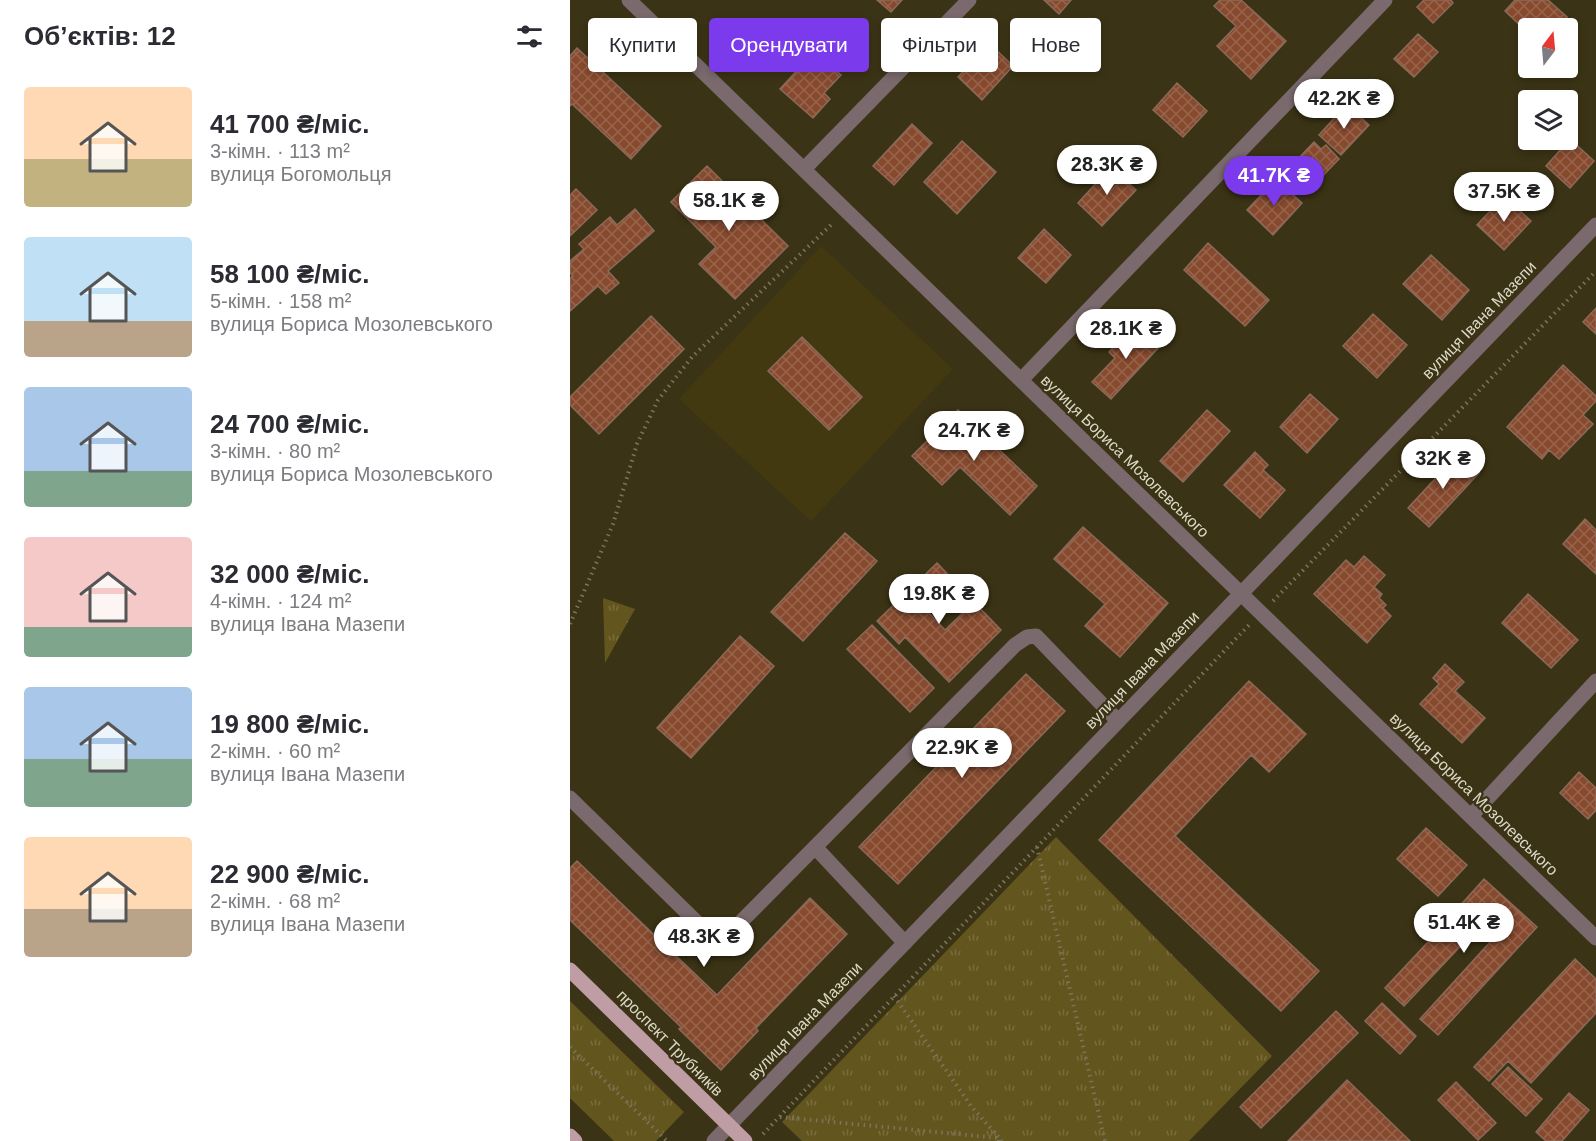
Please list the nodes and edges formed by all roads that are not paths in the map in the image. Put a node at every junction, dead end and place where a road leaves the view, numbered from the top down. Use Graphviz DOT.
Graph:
graph roads {
  1 [pos="629,0"];
  2 [pos="969,0"];
  3 [pos="1385,0"];
  4 [pos="804,169"];
  5 [pos="1596,225"];
  6 [pos="1021,380"];
  7 [pos="1241,593"];
  8 [pos="1596,681"];
  9 [pos="1118,721"];
  10 [pos="572,804"];
  11 [pos="1471,816"];
  12 [pos="815,847"];
  13 [pos="1596,938"];
  14 [pos="905,943"];
  15 [pos="570,970"];
  16 [pos="729,1126"];
  17 [pos="570,1136"];
  18 [pos="575,1141"];
  19 [pos="714,1141"];
  20 [pos="745,1141"];
  1 -- 4 [label="street, вулиця Бориса Мозолевського"];
  2 -- 4 [label="street"];
  3 -- 6 [label="street"];
  4 -- 6 [label="street, вулиця Бориса Мозолевського"];
  5 -- 7 [label="street, вулиця Івана Мазепи"];
  6 -- 7 [label="street, вулиця Бориса Мозолевського"];
  7 -- 9 [label="street, вулиця Івана Мазепи"];
  7 -- 11 [label="street, вулиця Бориса Мозолевського"];
  8 -- 11 [label="street"];
  9 -- 12 [label="street"];
  9 -- 14 [label="street, вулиця Івана Мазепи"];
  10 -- 12 [label="street"];
  11 -- 13 [label="street, вулиця Бориса Мозолевського"];
  12 -- 14 [label="street"];
  14 -- 16 [label="street, вулиця Івана Мазепи"];
  15 -- 16 [label="main road, проспект Трубників"];
  16 -- 19 [label="street, вулиця Івана Мазепи"];
  16 -- 20 [label="main road, проспект Трубників"];
  17 -- 18 [label="main road"];
}
